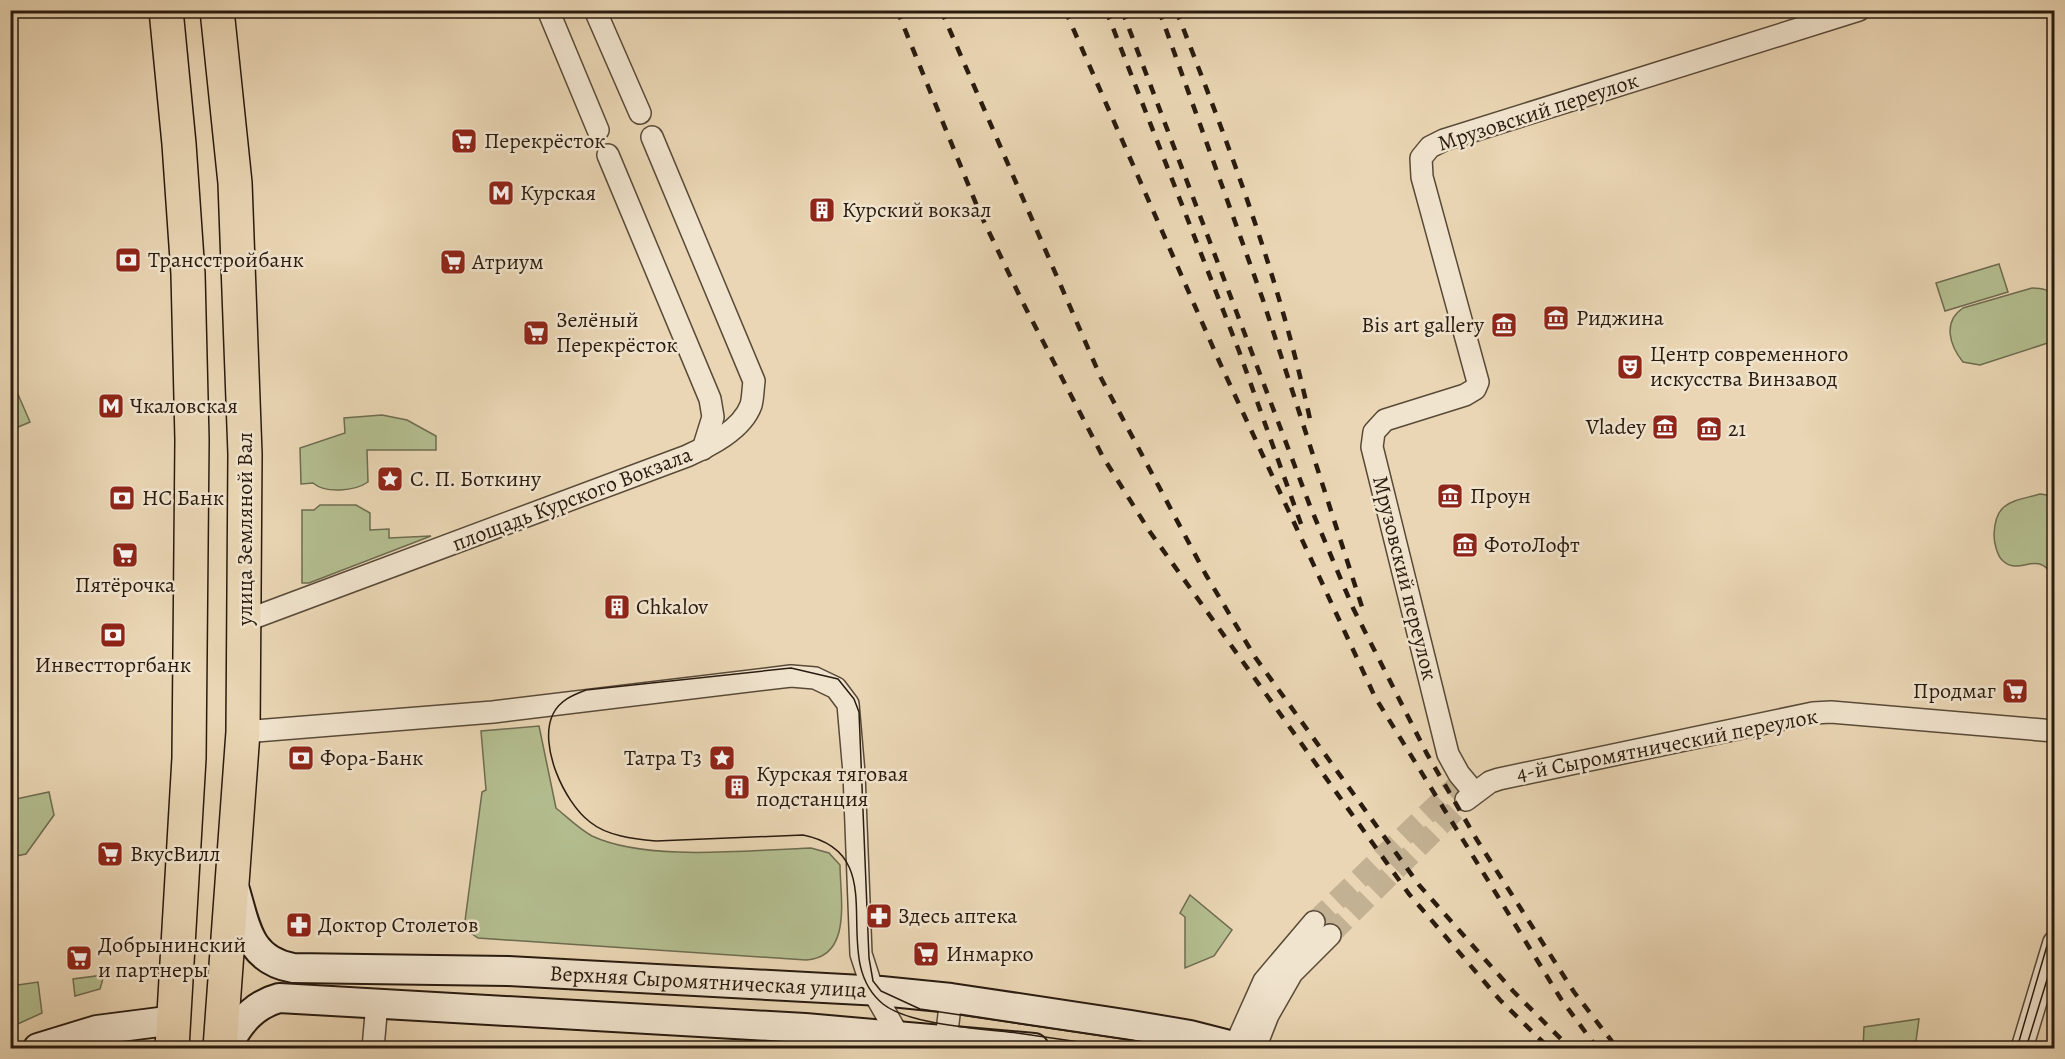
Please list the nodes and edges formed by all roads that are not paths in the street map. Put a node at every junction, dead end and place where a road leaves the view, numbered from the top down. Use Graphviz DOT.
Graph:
graph roads {
  1 [pos="166,10"];
  2 [pos="217,10"];
  3 [pos="548,10"];
  4 [pos="595,10"];
  5 [pos="1859,10"];
  6 [pos="640,112"];
  7 [pos="598,130"];
  8 [pos="652,137"];
  9 [pos="608,155"];
  10 [pos="703,449"];
  11 [pos="245,621"];
  12 [pos="2055,731"];
  13 [pos="243,732"];
  14 [pos="1465,790"];
  15 [pos="232,880"];
  16 [pos="1322,929"];
  17 [pos="2055,942"];
  18 [pos="873,991"];
  19 [pos="951,998"];
  20 [pos="377,1003"];
  21 [pos="173,1034"];
  22 [pos="898,1035"];
  23 [pos="946,1044"];
  24 [pos="1241,1045"];
  25 [pos="38,1048"];
  26 [pos="220,1048"];
  27 [pos="227,1048"];
  28 [pos="373,1048"];
  29 [pos="1034,1048"];
  30 [pos="2022,1048"];
  1 -- 21 [label="main road"];
  2 -- 11 [label="main road, улица Земляной Вал"];
  3 -- 7 [label="street"];
  4 -- 6 [label="street"];
  5 -- 14 [label="street, Мрузовский переулок"];
  8 -- 10 [label="street"];
  9 -- 10 [label="street, площадь Курского Вокзала"];
  10 -- 11 [label="street, площадь Курского Вокзала"];
  11 -- 13 [label="main road, улица Земляной Вал"];
  12 -- 14 [label="street, 4-й Сыромятнический переулок"];
  13 -- 15 [label="main road, улица Земляной Вал"];
  13 -- 18 [label="street"];
  15 -- 18 [label="main road, Верхняя Сыромятническая улица"];
  15 -- 26 [label="main road, улица Земляной Вал"];
  16 -- 24 [label="street"];
  17 -- 30 [label="street"];
  18 -- 19 [label="main road, Верхняя Сыромятническая улица"];
  18 -- 22 [label="street"];
  19 -- 23 [label="street"];
  19 -- 24 [label="main road, Верхняя Сыромятническая улица"];
  20 -- 22 [label="main road, Верхняя Сыромятническая улица"];
  20 -- 27 [label="main road, Верхняя Сыромятническая улица"];
  20 -- 28 [label="street"];
  21 -- 25 [label="main road"];
  22 -- 23 [label="main road, Верхняя Сыромятническая улица"];
  23 -- 29 [label="main road, Верхняя Сыромятническая улица"];
}
